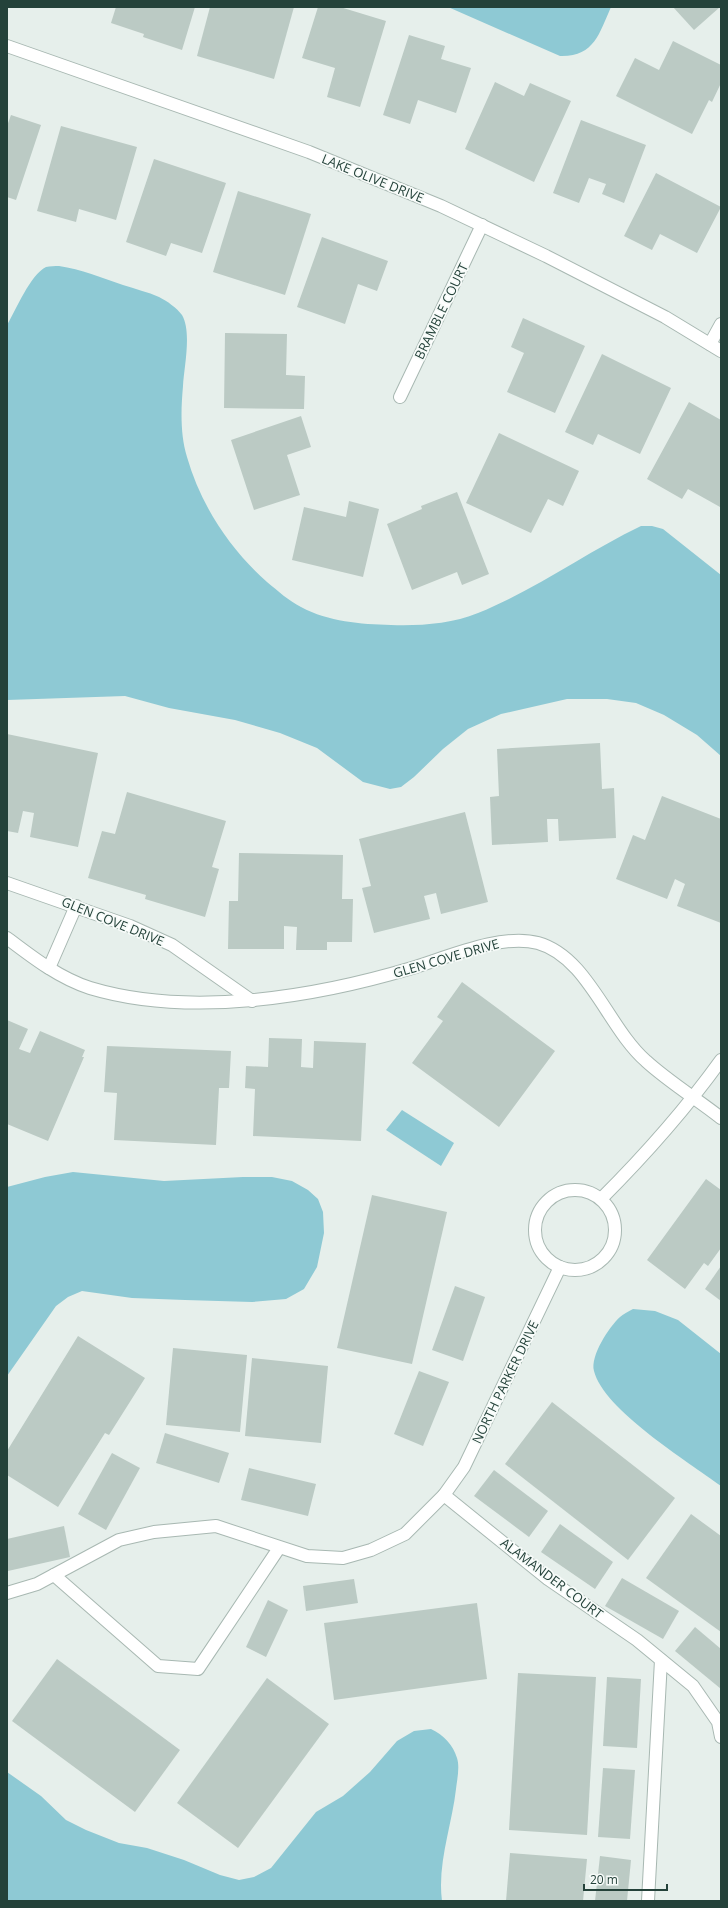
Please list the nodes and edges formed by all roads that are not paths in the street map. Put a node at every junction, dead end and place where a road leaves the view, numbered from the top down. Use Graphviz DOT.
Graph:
graph roads {
  1 [pos="7,46"];
  2 [pos="482,225"];
  3 [pos="721,324"];
  4 [pos="710,344"];
  5 [pos="721,351"];
  6 [pos="400,397"];
  7 [pos="7,883"];
  8 [pos="76,906"];
  9 [pos="7,938"];
  10 [pos="49,968"];
  11 [pos="252,1001"];
  12 [pos="721,1060"];
  13 [pos="695,1097"];
  14 [pos="721,1118"];
  15 [pos="601,1200"];
  16 [pos="560,1267"];
  17 [pos="444,1494"];
  18 [pos="279,1548"];
  19 [pos="54,1576"];
  20 [pos="7,1593"];
  21 [pos="661,1660"];
  22 [pos="721,1737"];
  23 [pos="648,1901"];
  1 -- 2 [label="street, LAKE OLIVE DRIVE"];
  2 -- 4 [label="street, LAKE OLIVE DRIVE"];
  2 -- 6 [label="street, BRAMBLE COURT"];
  3 -- 4 [label="street"];
  4 -- 5 [label="street, LAKE OLIVE DRIVE"];
  7 -- 8 [label="street, GLEN COVE DRIVE"];
  8 -- 10 [label="street"];
  8 -- 11 [label="street, GLEN COVE DRIVE"];
  9 -- 10 [label="street, GLEN COVE DRIVE"];
  10 -- 11 [label="street, GLEN COVE DRIVE"];
  11 -- 13 [label="street, GLEN COVE DRIVE"];
  12 -- 13 [label="street"];
  13 -- 14 [label="street, GLEN COVE DRIVE"];
  13 -- 15 [label="street"];
  15 -- 16 [label="street"];
  15 -- 16 [label="street"];
  16 -- 17 [label="street, NORTH PARKER DRIVE"];
  17 -- 18 [label="street, NORTH PARKER DRIVE"];
  17 -- 21 [label="street, ALAMANDER COURT"];
  18 -- 19 [label="street, NORTH PARKER DRIVE"];
  18 -- 19 [label="street"];
  19 -- 20 [label="street, NORTH PARKER DRIVE"];
  21 -- 22 [label="street, ALAMANDER COURT"];
  21 -- 23 [label="street"];
}
